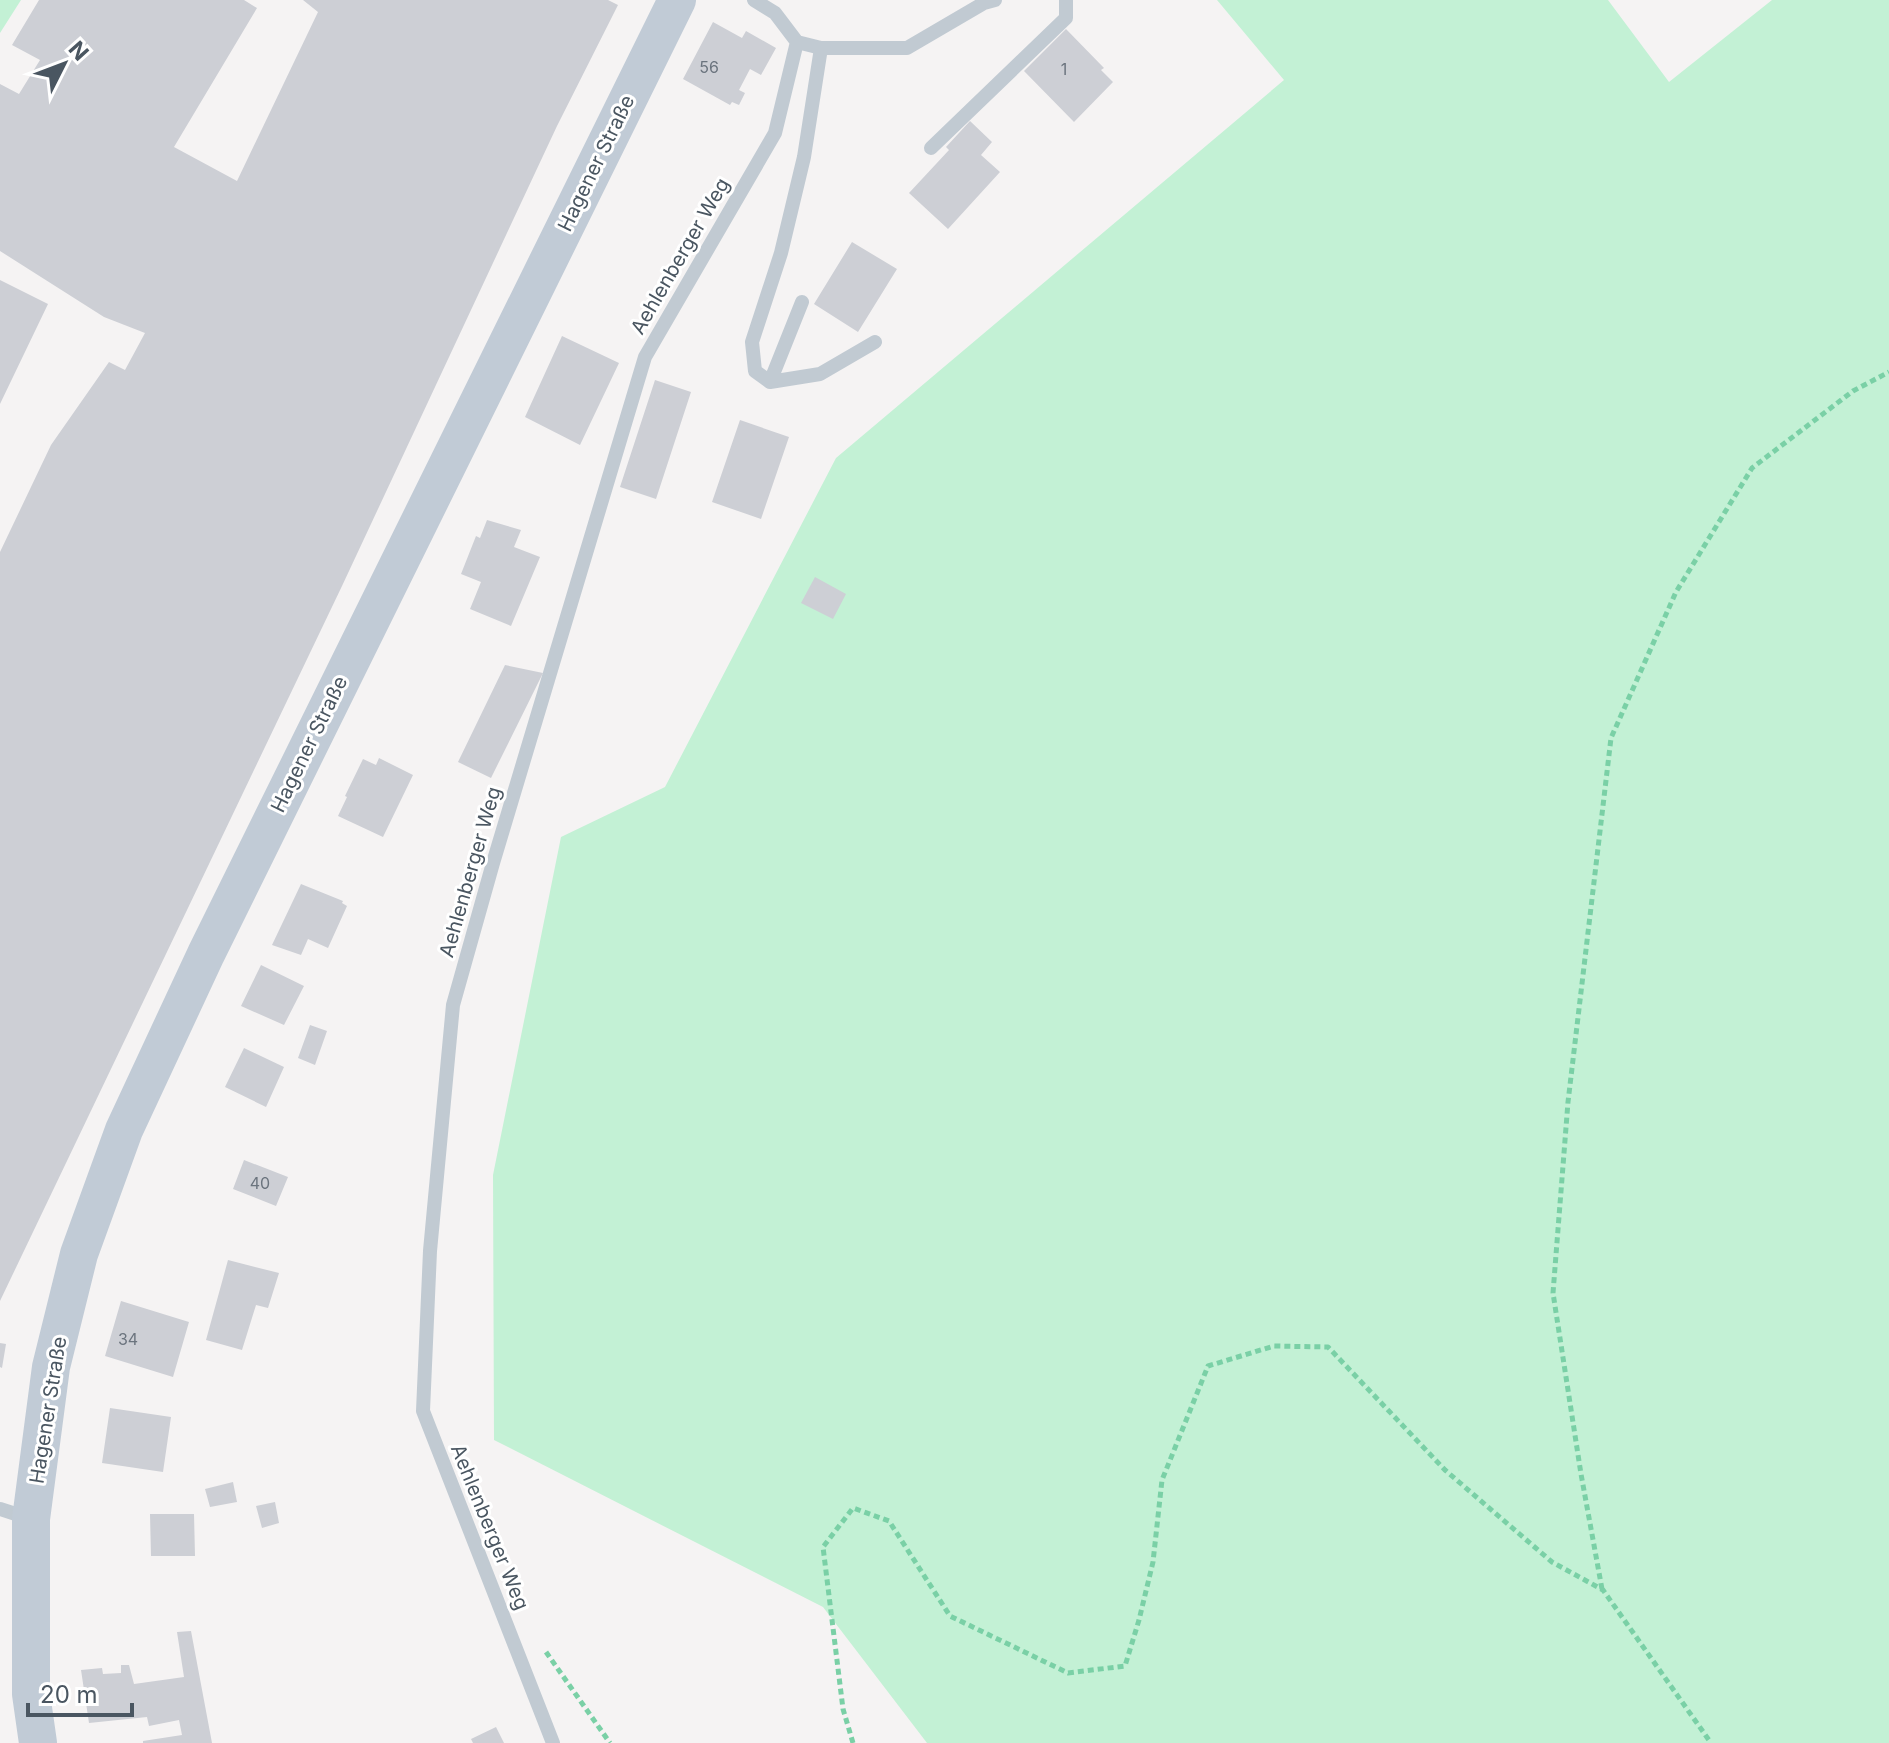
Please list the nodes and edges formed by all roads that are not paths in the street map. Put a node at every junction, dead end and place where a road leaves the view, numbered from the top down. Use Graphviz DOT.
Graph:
graph roads {
  1 [pos="677,0"];
  2 [pos="754,0"];
  3 [pos="995,0"];
  4 [pos="1066,0"];
  5 [pos="797,42"];
  6 [pos="821,48"];
  7 [pos="931,148"];
  8 [pos="802,302"];
  9 [pos="875,342"];
  10 [pos="770,382"];
  11 [pos="16,1514"];
  12 [pos="38,1743"];
  13 [pos="553,1743"];
  1 -- 11 [label="main road, Hagener Straße"];
  2 -- 5 [label="lane"];
  3 -- 6 [label="lane"];
  4 -- 7 [label="lane"];
  5 -- 6 [label="lane"];
  5 -- 13 [label="lane, Aehlenberger Weg"];
  6 -- 10 [label="lane"];
  8 -- 10 [label="lane"];
  9 -- 10 [label="lane"];
  11 -- 12 [label="main road, Hagener Straße"];
}
